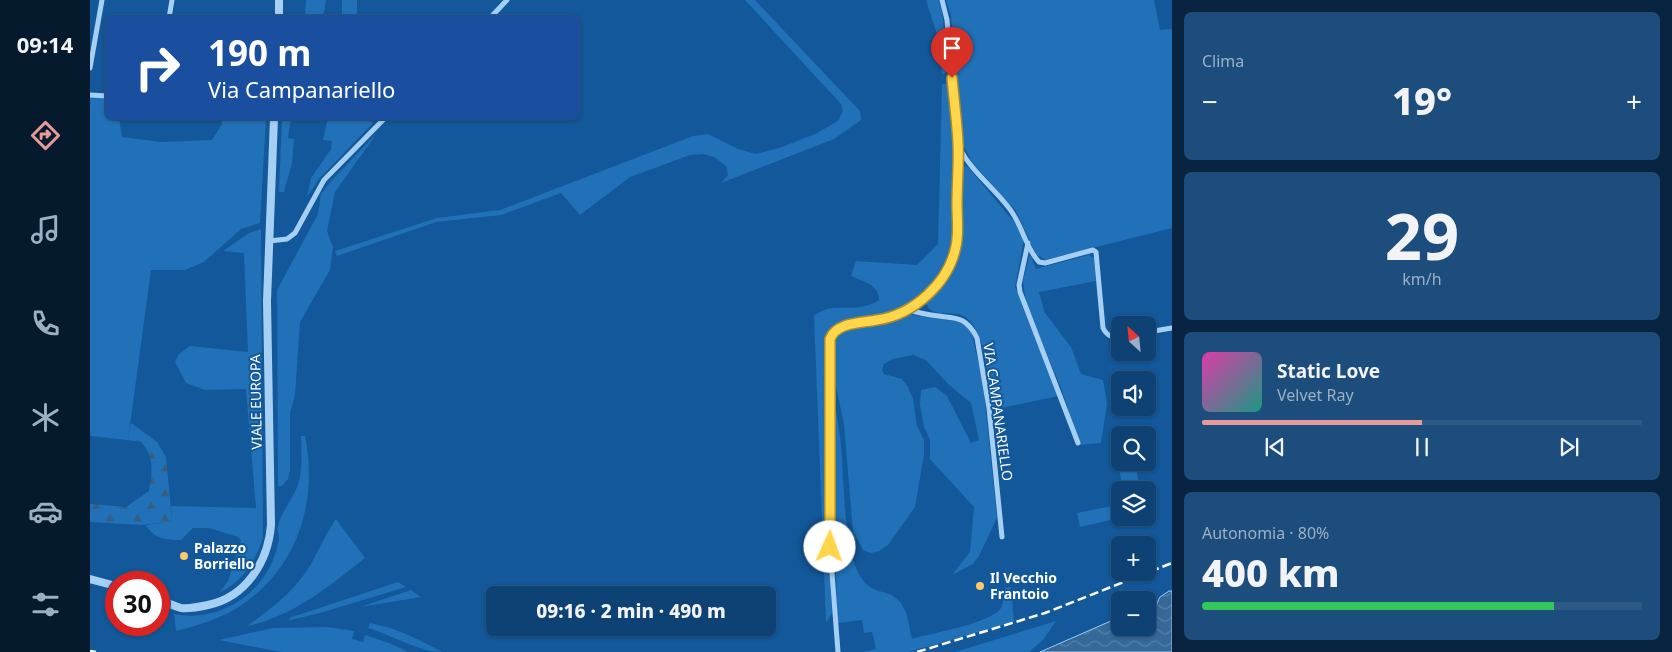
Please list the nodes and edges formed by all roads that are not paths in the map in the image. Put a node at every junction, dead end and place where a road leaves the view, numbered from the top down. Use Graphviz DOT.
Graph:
graph roads {
  1 [pos="102,0"];
  2 [pos="172,0"];
  3 [pos="279,0"];
  4 [pos="507,0"];
  5 [pos="942,0"];
  6 [pos="170,15"];
  7 [pos="279,15"];
  8 [pos="493,15"];
  9 [pos="90,68"];
  10 [pos="90,95"];
  11 [pos="105,96"];
  12 [pos="274,120"];
  13 [pos="383,120"];
  14 [pos="958,144"];
  15 [pos="269,241"];
  16 [pos="1028,243"];
  17 [pos="908,310"];
  18 [pos="1172,328"];
  19 [pos="1156,331"];
  20 [pos="1111,337"];
  21 [pos="1078,443"];
  22 [pos="1002,537"];
  23 [pos="90,579"];
  24 [pos="105,583"];
  25 [pos="170,604"];
  26 [pos="838,652"];
  1 -- 9 [label="street"];
  2 -- 6 [label="street"];
  3 -- 7 [label="street"];
  4 -- 8 [label="street"];
  5 -- 14 [label="street"];
  10 -- 11 [label="street"];
  12 -- 15 [label="street, VIALE EUROPA"];
  13 -- 15 [label="street"];
  14 -- 16 [label="street"];
  14 -- 17 [label="street"];
  15 -- 25 [label="street, VIALE EUROPA"];
  16 -- 20 [label="street"];
  16 -- 21 [label="street"];
  17 -- 22 [label="street, VIA CAMPANARIELLO"];
  17 -- 26 [label="street"];
  18 -- 19 [label="street"];
  23 -- 24 [label="street"];
}
